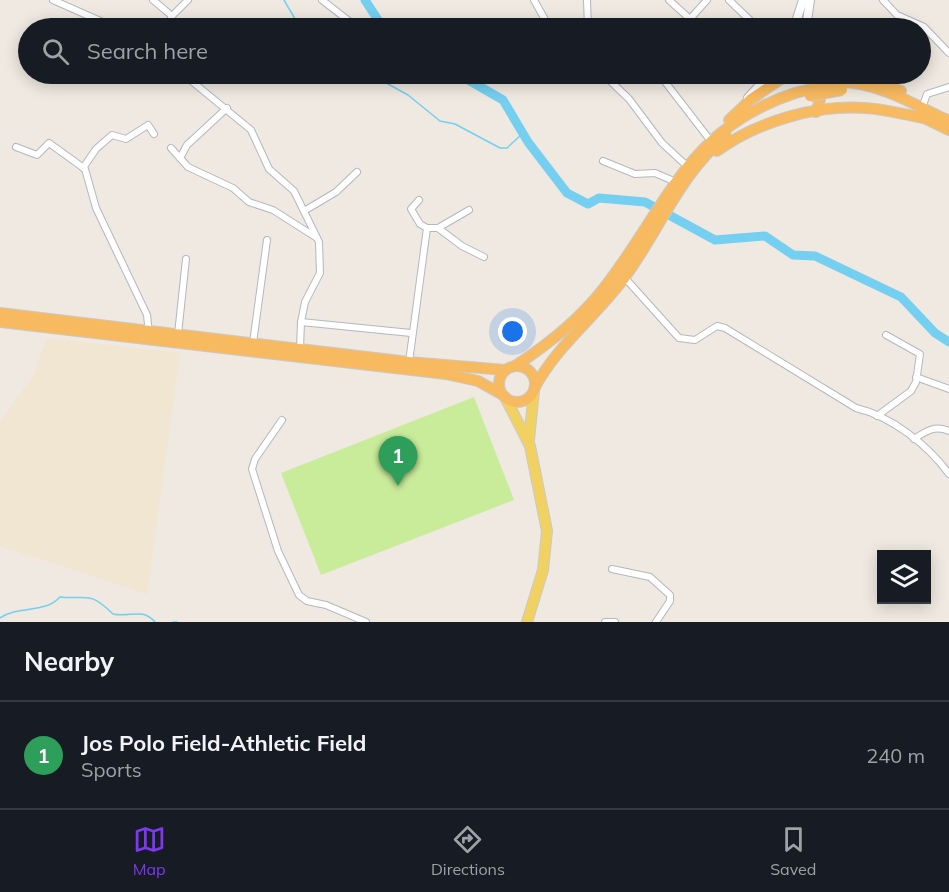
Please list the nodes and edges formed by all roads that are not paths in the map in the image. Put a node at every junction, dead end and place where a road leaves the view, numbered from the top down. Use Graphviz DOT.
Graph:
graph roads {
  1 [pos="53,0"];
  2 [pos="153,0"];
  3 [pos="188,0"];
  4 [pos="322,0"];
  5 [pos="534,0"];
  6 [pos="587,0"];
  7 [pos="669,0"];
  8 [pos="707,0"];
  9 [pos="729,0"];
  10 [pos="803,0"];
  11 [pos="810,0"];
  12 [pos="883,0"];
  13 [pos="172,16"];
  14 [pos="94,18"];
  15 [pos="345,18"];
  16 [pos="545,18"];
  17 [pos="588,18"];
  18 [pos="689,18"];
  19 [pos="691,18"];
  20 [pos="748,18"];
  21 [pos="797,18"];
  22 [pos="807,18"];
  23 [pos="904,18"];
  24 [pos="931,34"];
  25 [pos="949,52"];
  26 [pos="196,84"];
  27 [pos="613,84"];
  28 [pos="667,84"];
  29 [pos="761,84"];
  30 [pos="774,84"];
  31 [pos="816,84"];
  32 [pos="883,84"];
  33 [pos="840,86"];
  34 [pos="949,87"];
  35 [pos="796,96"];
  36 [pos="227,108"];
  37 [pos="738,110"];
  38 [pos="920,110"];
  39 [pos="816,112"];
  40 [pos="949,121"];
  41 [pos="724,129"];
  42 [pos="949,130"];
  43 [pos="154,134"];
  44 [pos="710,140"];
  45 [pos="16,147"];
  46 [pos="171,148"];
  47 [pos="180,158"];
  48 [pos="603,160"];
  49 [pos="687,166"];
  50 [pos="83,168"];
  51 [pos="357,172"];
  52 [pos="689,178"];
  53 [pos="676,182"];
  54 [pos="420,200"];
  55 [pos="668,202"];
  56 [pos="468,210"];
  57 [pos="304,211"];
  58 [pos="658,220"];
  59 [pos="427,228"];
  60 [pos="438,228"];
  61 [pos="317,238"];
  62 [pos="267,240"];
  63 [pos="484,257"];
  64 [pos="186,260"];
  65 [pos="625,278"];
  66 [pos="0,313"];
  67 [pos="0,322"];
  68 [pos="301,322"];
  69 [pos="411,333"];
  70 [pos="178,334"];
  71 [pos="886,335"];
  72 [pos="149,336"];
  73 [pos="253,344"];
  74 [pos="300,349"];
  75 [pos="409,362"];
  76 [pos="510,368"];
  77 [pos="916,377"];
  78 [pos="535,389"];
  79 [pos="949,389"];
  80 [pos="504,396"];
  81 [pos="877,416"];
  82 [pos="282,420"];
  83 [pos="949,431"];
  84 [pos="914,439"];
  85 [pos="530,446"];
  86 [pos="949,474"];
  87 [pos="612,569"];
  88 [pos="366,622"];
  89 [pos="526,622"];
  90 [pos="605,622"];
  91 [pos="615,622"];
  92 [pos="656,622"];
  1 -- 14 [label="street"];
  2 -- 13 [label="street"];
  3 -- 13 [label="street"];
  4 -- 15 [label="street"];
  5 -- 16 [label="street"];
  6 -- 17 [label="street"];
  7 -- 18 [label="street"];
  8 -- 19 [label="street"];
  9 -- 20 [label="street"];
  10 -- 21 [label="street"];
  11 -- 22 [label="street"];
  12 -- 23 [label="street"];
  24 -- 25 [label="street"];
  26 -- 36 [label="street"];
  27 -- 49 [label="street"];
  28 -- 44 [label="street"];
  29 -- 37 [label="street"];
  30 -- 37 [label="highway"];
  31 -- 39 [label="highway"];
  32 -- 38 [label="highway"];
  33 -- 35 [label="highway, bridge"];
  33 -- 38 [label="highway"];
  33 -- 38 [label="highway"];
  34 -- 38 [label="street"];
  35 -- 41 [label="highway"];
  35 -- 52 [label="highway"];
  36 -- 47 [label="street"];
  36 -- 57 [label="street"];
  37 -- 41 [label="highway"];
  38 -- 39 [label="highway"];
  38 -- 40 [label="highway"];
  38 -- 42 [label="highway"];
  39 -- 52 [label="highway"];
  41 -- 44 [label="highway"];
  43 -- 50 [label="street"];
  44 -- 49 [label="highway"];
  45 -- 50 [label="street"];
  46 -- 47 [label="street"];
  47 -- 61 [label="street"];
  48 -- 53 [label="street"];
  49 -- 53 [label="highway"];
  50 -- 72 [label="street"];
  51 -- 57 [label="street"];
  52 -- 55 [label="highway"];
  53 -- 55 [label="highway"];
  54 -- 59 [label="street"];
  55 -- 58 [label="highway"];
  56 -- 60 [label="street"];
  57 -- 61 [label="street"];
  58 -- 65 [label="highway"];
  58 -- 76 [label="highway"];
  59 -- 60 [label="street"];
  59 -- 69 [label="street"];
  60 -- 63 [label="street"];
  61 -- 68 [label="street"];
  62 -- 73 [label="street"];
  64 -- 70 [label="street"];
  65 -- 78 [label="highway"];
  65 -- 81 [label="street"];
  66 -- 72 [label="highway"];
  67 -- 72 [label="highway"];
  68 -- 69 [label="street"];
  68 -- 74 [label="street"];
  69 -- 75 [label="street"];
  70 -- 72 [label="highway"];
  70 -- 73 [label="highway"];
  71 -- 77 [label="street"];
  72 -- 80 [label="highway"];
  73 -- 74 [label="highway"];
  74 -- 75 [label="highway"];
  75 -- 76 [label="highway"];
  76 -- 78 [label="highway"];
  76 -- 80 [label="highway"];
  77 -- 79 [label="street"];
  77 -- 81 [label="street"];
  78 -- 80 [label="highway"];
  78 -- 85 [label="main road"];
  80 -- 85 [label="main road"];
  81 -- 84 [label="street"];
  82 -- 88 [label="street"];
  83 -- 84 [label="street"];
  84 -- 86 [label="street"];
  85 -- 89 [label="main road"];
  87 -- 92 [label="street"];
  90 -- 91 [label="street"];
}
